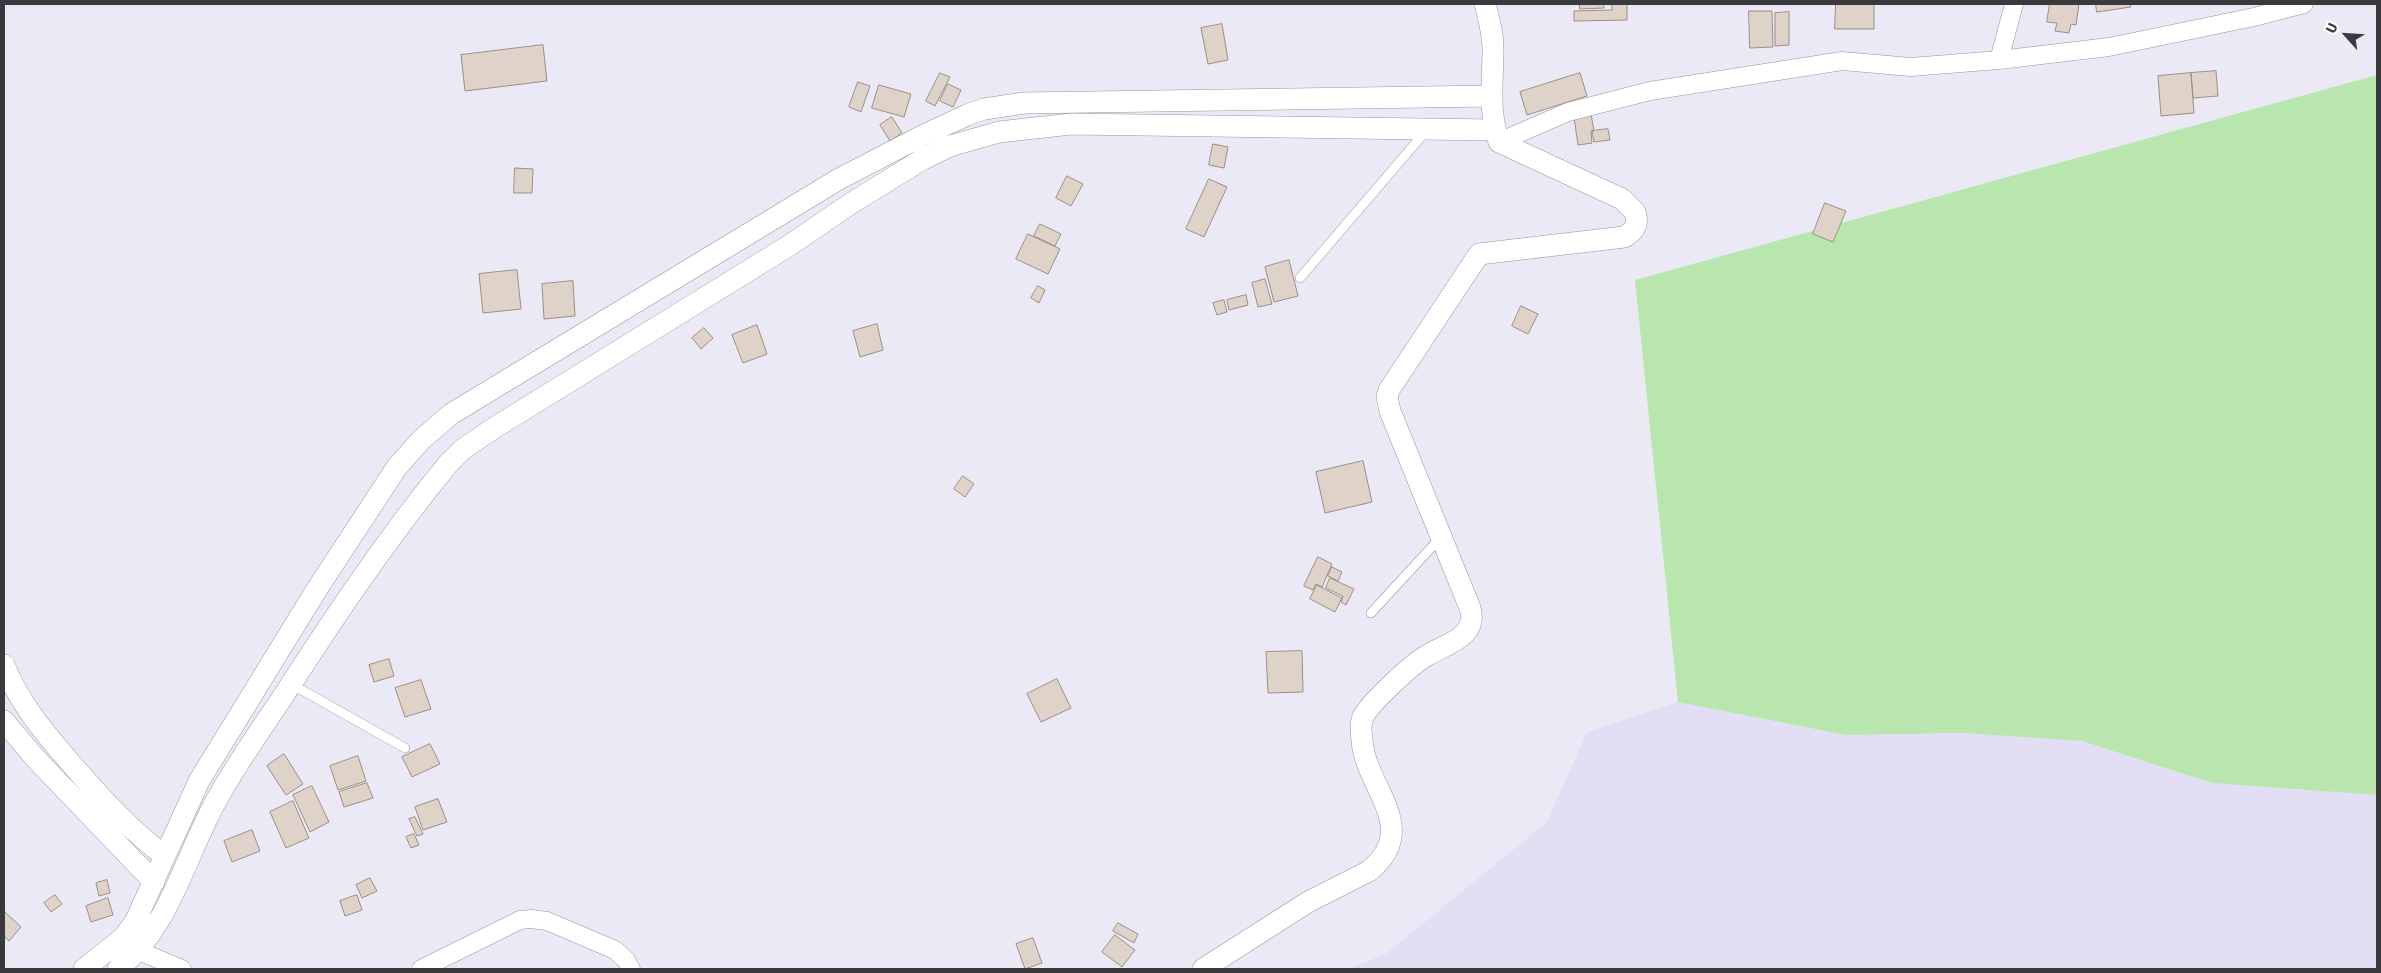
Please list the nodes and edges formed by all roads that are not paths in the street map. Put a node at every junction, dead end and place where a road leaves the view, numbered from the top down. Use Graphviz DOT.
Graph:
graph roads {
  1 [pos="1485,4"];
  2 [pos="2014,4"];
  3 [pos="2304,4"];
  4 [pos="1999,60"];
  5 [pos="1491,96"];
  6 [pos="1429,127"];
  7 [pos="1497,136"];
  8 [pos="1300,278"];
  9 [pos="1442,537"];
  10 [pos="317,589"];
  11 [pos="341,606"];
  12 [pos="1370,613"];
  13 [pos="4,665"];
  14 [pos="291,684"];
  15 [pos="4,721"];
  16 [pos="405,748"];
  17 [pos="165,856"];
  18 [pos="154,882"];
  19 [pos="138,951"];
  20 [pos="84,969"];
  21 [pos="118,969"];
  22 [pos="182,969"];
  23 [pos="421,969"];
  24 [pos="632,969"];
  25 [pos="1203,969"];
  1 -- 5 [label="street"];
  2 -- 4 [label="street"];
  3 -- 4 [label="street"];
  4 -- 7 [label="street"];
  5 -- 7 [label="street"];
  5 -- 10 [label="street"];
  6 -- 7 [label="street"];
  6 -- 8 [label="lane"];
  6 -- 11 [label="street"];
  7 -- 9 [label="street"];
  9 -- 12 [label="lane"];
  9 -- 25 [label="street"];
  10 -- 11 [label="street"];
  10 -- 17 [label="street"];
  11 -- 14 [label="street"];
  13 -- 17 [label="street"];
  14 -- 16 [label="lane"];
  14 -- 19 [label="street"];
  15 -- 18 [label="street"];
  17 -- 18 [label="street"];
  18 -- 20 [label="street"];
  19 -- 21 [label="street"];
  19 -- 22 [label="street"];
  23 -- 24 [label="street"];
}
